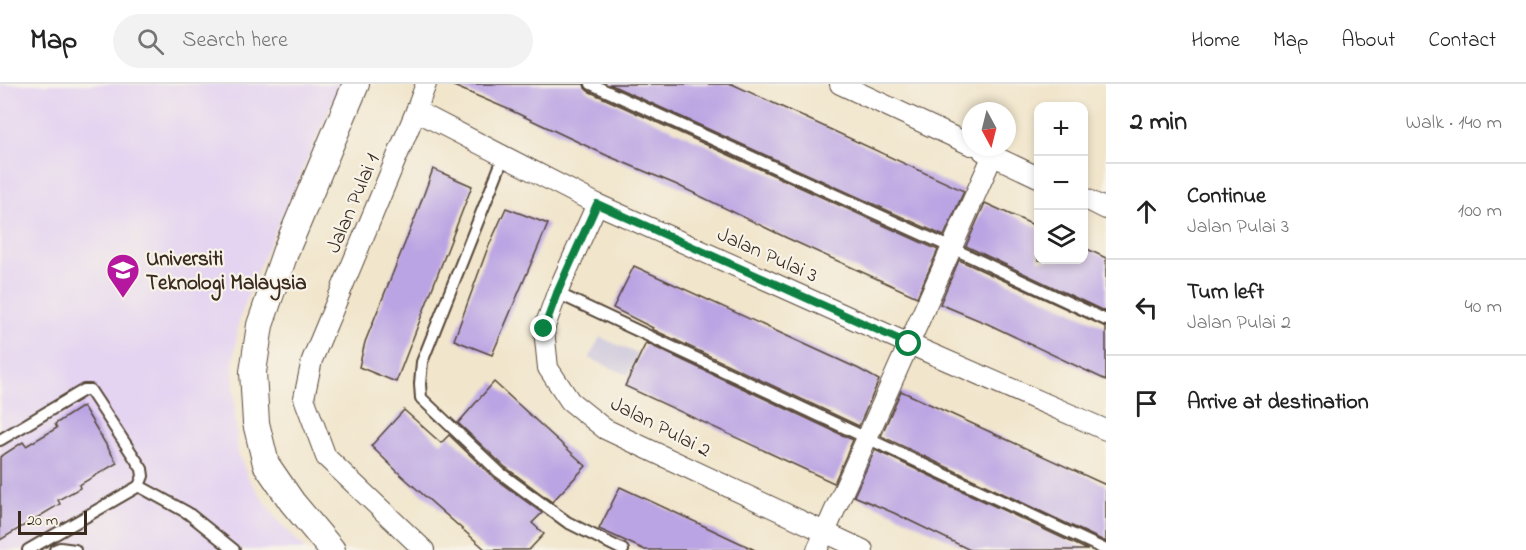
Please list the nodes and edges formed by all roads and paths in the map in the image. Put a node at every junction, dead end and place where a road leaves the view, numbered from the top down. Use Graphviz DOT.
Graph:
graph roads {
  1 [pos="356,84"];
  2 [pos="426,84"];
  3 [pos="591,84"];
  4 [pos="840,84"];
  5 [pos="416,111"];
  6 [pos="962,141"];
  7 [pos="504,156"];
  8 [pos="993,156"];
  9 [pos="995,156"];
  10 [pos="1034,175"];
  11 [pos="1088,200"];
  12 [pos="597,204"];
  13 [pos="1106,208"];
  14 [pos="952,248"];
  15 [pos="557,293"];
  16 [pos="1106,320"];
  17 [pos="909,344"];
  18 [pos="1106,430"];
  19 [pos="866,438"];
  20 [pos="0,440"];
  21 [pos="140,486"];
  22 [pos="824,532"];
  23 [pos="28,550"];
  24 [pos="56,550"];
  25 [pos="75,550"];
  26 [pos="234,550"];
  27 [pos="332,550"];
  28 [pos="424,550"];
  29 [pos="623,550"];
  30 [pos="817,550"];
  31 [pos="863,550"];
  32 [pos="1106,550"];
  1 -- 27 [label="street"];
  2 -- 5 [label="street, Jalan Pulai 1"];
  3 -- 14 [label="lane"];
  4 -- 6 [label="street"];
  5 -- 7 [label="street, Jalan Pulai 3"];
  5 -- 28 [label="street, Jalan Pulai 1"];
  7 -- 12 [label="street, Jalan Pulai 3"];
  7 -- 29 [label="lane"];
  8 -- 14 [label="street"];
  9 -- 10 [label="street"];
  11 -- 13 [label="street"];
  12 -- 15 [label="street, Jalan Pulai 2"];
  12 -- 17 [label="street, Jalan Pulai 3"];
  14 -- 16 [label="lane"];
  14 -- 17 [label="street"];
  15 -- 19 [label="lane"];
  15 -- 22 [label="street, Jalan Pulai 2"];
  17 -- 18 [label="street, Jalan Pulai 3"];
  17 -- 19 [label="street"];
  19 -- 22 [label="street"];
  19 -- 32 [label="lane"];
  20 -- 21 [label="lane"];
  21 -- 23 [label="lane"];
  21 -- 26 [label="lane"];
  22 -- 30 [label="street"];
  22 -- 31 [label="street, Jalan Pulai 2"];
  24 -- 25 [label="lane"];
}
